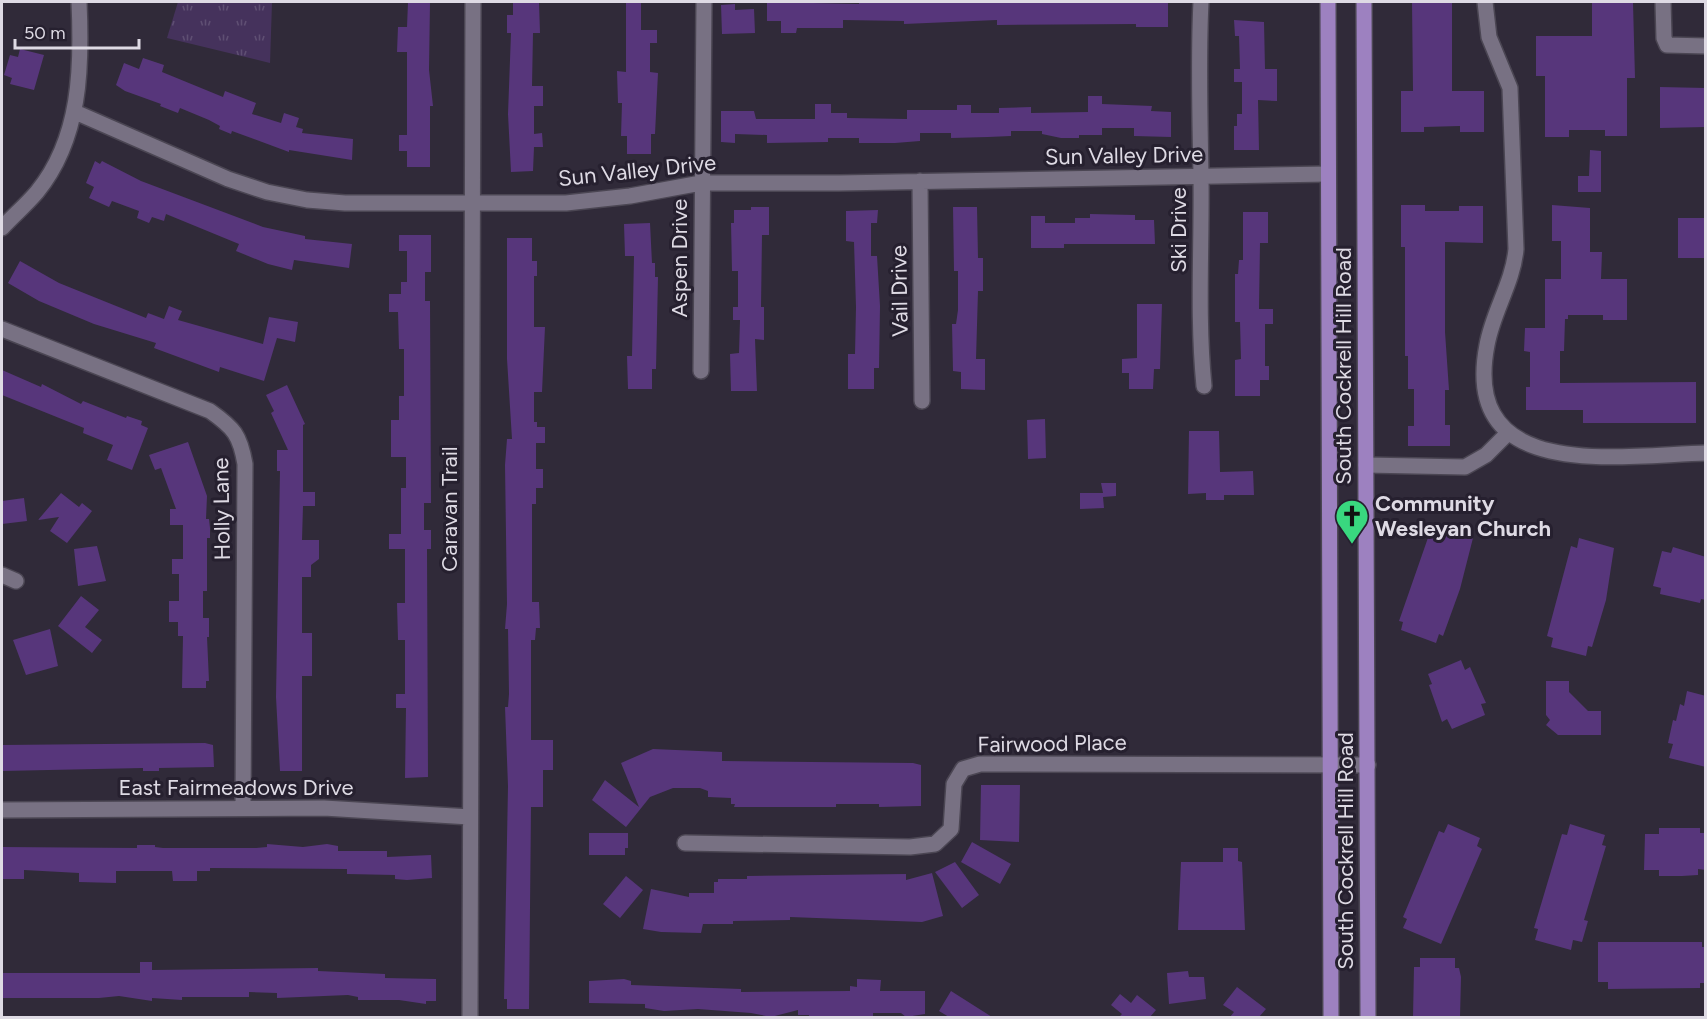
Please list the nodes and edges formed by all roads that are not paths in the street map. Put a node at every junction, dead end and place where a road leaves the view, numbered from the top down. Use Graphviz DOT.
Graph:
graph roads {
  1 [pos="79,2"];
  2 [pos="473,2"];
  3 [pos="704,2"];
  4 [pos="1201,2"];
  5 [pos="1328,2"];
  6 [pos="1364,2"];
  7 [pos="1485,2"];
  8 [pos="1663,2"];
  9 [pos="1706,46"];
  10 [pos="75,112"];
  11 [pos="1328,174"];
  12 [pos="1201,176"];
  13 [pos="920,181"];
  14 [pos="701,183"];
  15 [pos="472,202"];
  16 [pos="2,228"];
  17 [pos="2,329"];
  18 [pos="701,371"];
  19 [pos="1204,386"];
  20 [pos="922,401"];
  21 [pos="1508,433"];
  22 [pos="1706,453"];
  23 [pos="1366,465"];
  24 [pos="2,575"];
  25 [pos="16,581"];
  26 [pos="1330,764"];
  27 [pos="1368,765"];
  28 [pos="243,808"];
  29 [pos="2,810"];
  30 [pos="470,817"];
  31 [pos="685,843"];
  32 [pos="470,1017"];
  33 [pos="1332,1017"];
  34 [pos="1368,1017"];
  1 -- 10 [label="street"];
  2 -- 15 [label="street, Caravan Trail"];
  3 -- 14 [label="street, Aspen Drive"];
  4 -- 12 [label="street, Ski Drive"];
  5 -- 11 [label="main road, South Cockrell Hill Road"];
  6 -- 23 [label="main road, South Cockrell Hill Road"];
  7 -- 21 [label="street"];
  8 -- 9 [label="street"];
  10 -- 15 [label="street, Sun Valley Drive"];
  10 -- 16 [label="street"];
  11 -- 12 [label="street, Sun Valley Drive"];
  11 -- 26 [label="main road, South Cockrell Hill Road"];
  12 -- 13 [label="street, Sun Valley Drive"];
  12 -- 19 [label="street, Ski Drive"];
  13 -- 14 [label="street, Sun Valley Drive"];
  13 -- 20 [label="street, Vail Drive"];
  14 -- 15 [label="street, Sun Valley Drive"];
  14 -- 18 [label="street, Aspen Drive"];
  15 -- 30 [label="street, Caravan Trail"];
  17 -- 28 [label="street, Holly Lane"];
  21 -- 22 [label="street"];
  21 -- 23 [label="street"];
  23 -- 27 [label="main road, South Cockrell Hill Road"];
  24 -- 25 [label="street"];
  26 -- 27 [label="street, Fairwood Place"];
  26 -- 31 [label="street, Fairwood Place"];
  26 -- 33 [label="main road, South Cockrell Hill Road"];
  27 -- 34 [label="main road, South Cockrell Hill Road"];
  28 -- 29 [label="street, East Fairmeadows Drive"];
  28 -- 30 [label="street, East Fairmeadows Drive"];
  30 -- 32 [label="street, Caravan Trail"];
}
